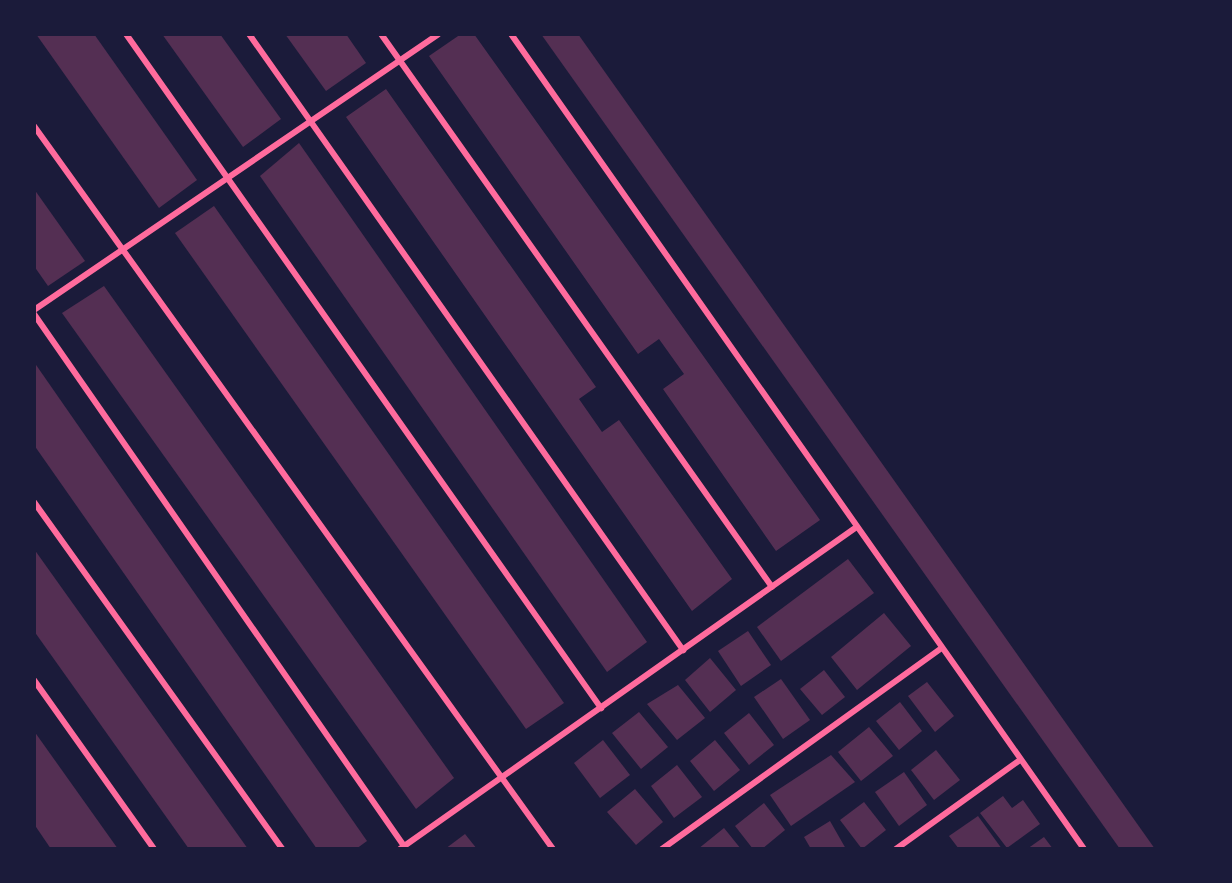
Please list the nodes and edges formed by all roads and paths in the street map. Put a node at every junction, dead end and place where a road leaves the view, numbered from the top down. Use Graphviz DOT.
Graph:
graph roads {
  1 [pos="126,34"];
  2 [pos="249,34"];
  3 [pos="381,34"];
  4 [pos="438,34"];
  5 [pos="511,34"];
  6 [pos="399,60"];
  7 [pos="310,121"];
  8 [pos="34,126"];
  9 [pos="226,177"];
  10 [pos="121,249"];
  11 [pos="34,312"];
  12 [pos="34,502"];
  13 [pos="855,528"];
  14 [pos="772,587"];
  15 [pos="940,649"];
  16 [pos="683,650"];
  17 [pos="34,680"];
  18 [pos="601,708"];
  19 [pos="1020,760"];
  20 [pos="500,780"];
  21 [pos="402,847"];
  22 [pos="154,849"];
  23 [pos="282,849"];
  24 [pos="553,849"];
  25 [pos="662,849"];
  26 [pos="896,849"];
  27 [pos="1084,849"];
  1 -- 9 [label="lane"];
  2 -- 7 [label="lane"];
  3 -- 6 [label="lane"];
  4 -- 6 [label="lane"];
  5 -- 13 [label="lane"];
  6 -- 7 [label="lane"];
  6 -- 14 [label="lane"];
  7 -- 9 [label="lane"];
  7 -- 16 [label="lane"];
  8 -- 10 [label="lane"];
  9 -- 10 [label="lane"];
  9 -- 18 [label="lane"];
  10 -- 11 [label="lane"];
  10 -- 20 [label="lane"];
  11 -- 21 [label="lane"];
  12 -- 23 [label="lane"];
  13 -- 14 [label="lane"];
  13 -- 15 [label="lane"];
  14 -- 16 [label="lane"];
  15 -- 19 [label="lane"];
  15 -- 25 [label="lane"];
  16 -- 18 [label="lane"];
  17 -- 22 [label="lane"];
  18 -- 20 [label="lane"];
  19 -- 26 [label="lane"];
  19 -- 27 [label="lane"];
  20 -- 21 [label="lane"];
  20 -- 24 [label="lane"];
}
